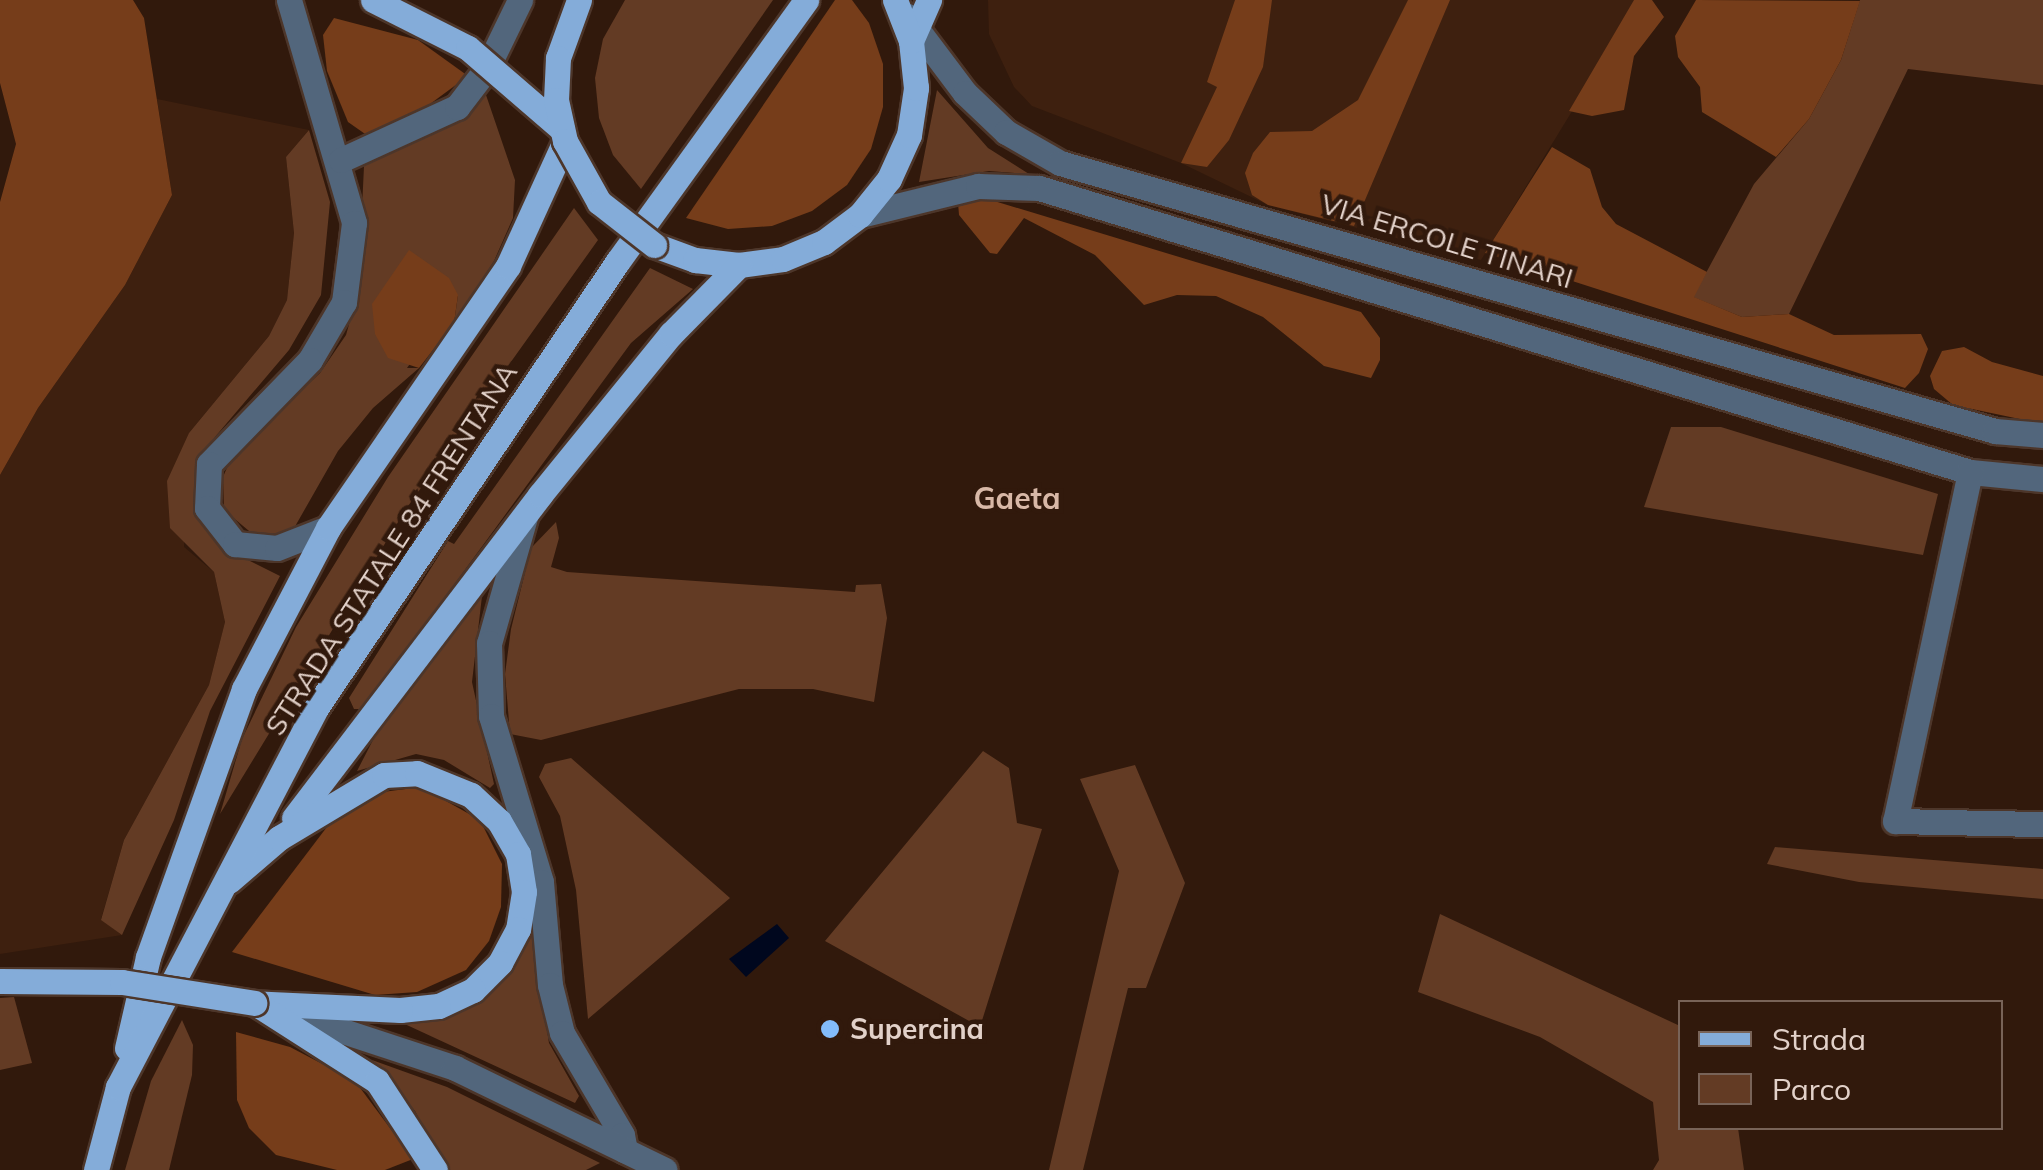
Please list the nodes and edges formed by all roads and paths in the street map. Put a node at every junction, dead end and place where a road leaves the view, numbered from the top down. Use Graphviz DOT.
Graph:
graph roads {
  1 [pos="289,0"];
  2 [pos="373,0"];
  3 [pos="520,0"];
  4 [pos="579,0"];
  5 [pos="806,0"];
  6 [pos="895,0"];
  7 [pos="928,0"];
  8 [pos="913,34"];
  9 [pos="564,135"];
  10 [pos="341,160"];
  11 [pos="860,215"];
  12 [pos="739,264"];
  13 [pos="2043,435"];
  14 [pos="1970,472"];
  15 [pos="2043,479"];
  16 [pos="526,513"];
  17 [pos="328,528"];
  18 [pos="2043,824"];
  19 [pos="278,838"];
  20 [pos="218,891"];
  21 [pos="0,981"];
  22 [pos="254,1002"];
  23 [pos="118,1087"];
  24 [pos="625,1151"];
  25 [pos="96,1170"];
  26 [pos="434,1170"];
  27 [pos="666,1170"];
  1 -- 10 [label="street"];
  2 -- 9 [label="main road, bridge"];
  3 -- 10 [label="street"];
  4 -- 9 [label="main road, VIA ERCOLE TINARI, bridge"];
  5 -- 20 [label="main road, STRADA STATALE 84 FRENTANA"];
  6 -- 8 [label="main road, VIA ERCOLE TINARI"];
  7 -- 8 [label="main road"];
  8 -- 11 [label="main road, VIA ERCOLE TINARI"];
  8 -- 13 [label="street, VIA ERCOLE TINARI"];
  9 -- 12 [label="main road, VIA ERCOLE TINARI, bridge"];
  9 -- 17 [label="main road"];
  10 -- 17 [label="street"];
  11 -- 12 [label="main road, VIA ERCOLE TINARI"];
  11 -- 14 [label="street, VIA ERCOLE TINARI"];
  12 -- 16 [label="main road"];
  14 -- 15 [label="street, VIA ERCOLE TINARI"];
  14 -- 18 [label="street"];
  16 -- 19 [label="main road"];
  16 -- 24 [label="street"];
  17 -- 23 [label="main road"];
  19 -- 20 [label="main road"];
  19 -- 22 [label="main road"];
  20 -- 23 [label="main road, STRADA STATALE 84 FRENTANA"];
  21 -- 22 [label="main road, bridge"];
  22 -- 24 [label="street"];
  22 -- 26 [label="main road"];
  23 -- 25 [label="main road, STRADA STATALE 84 FRENTANA"];
  24 -- 27 [label="street"];
}
